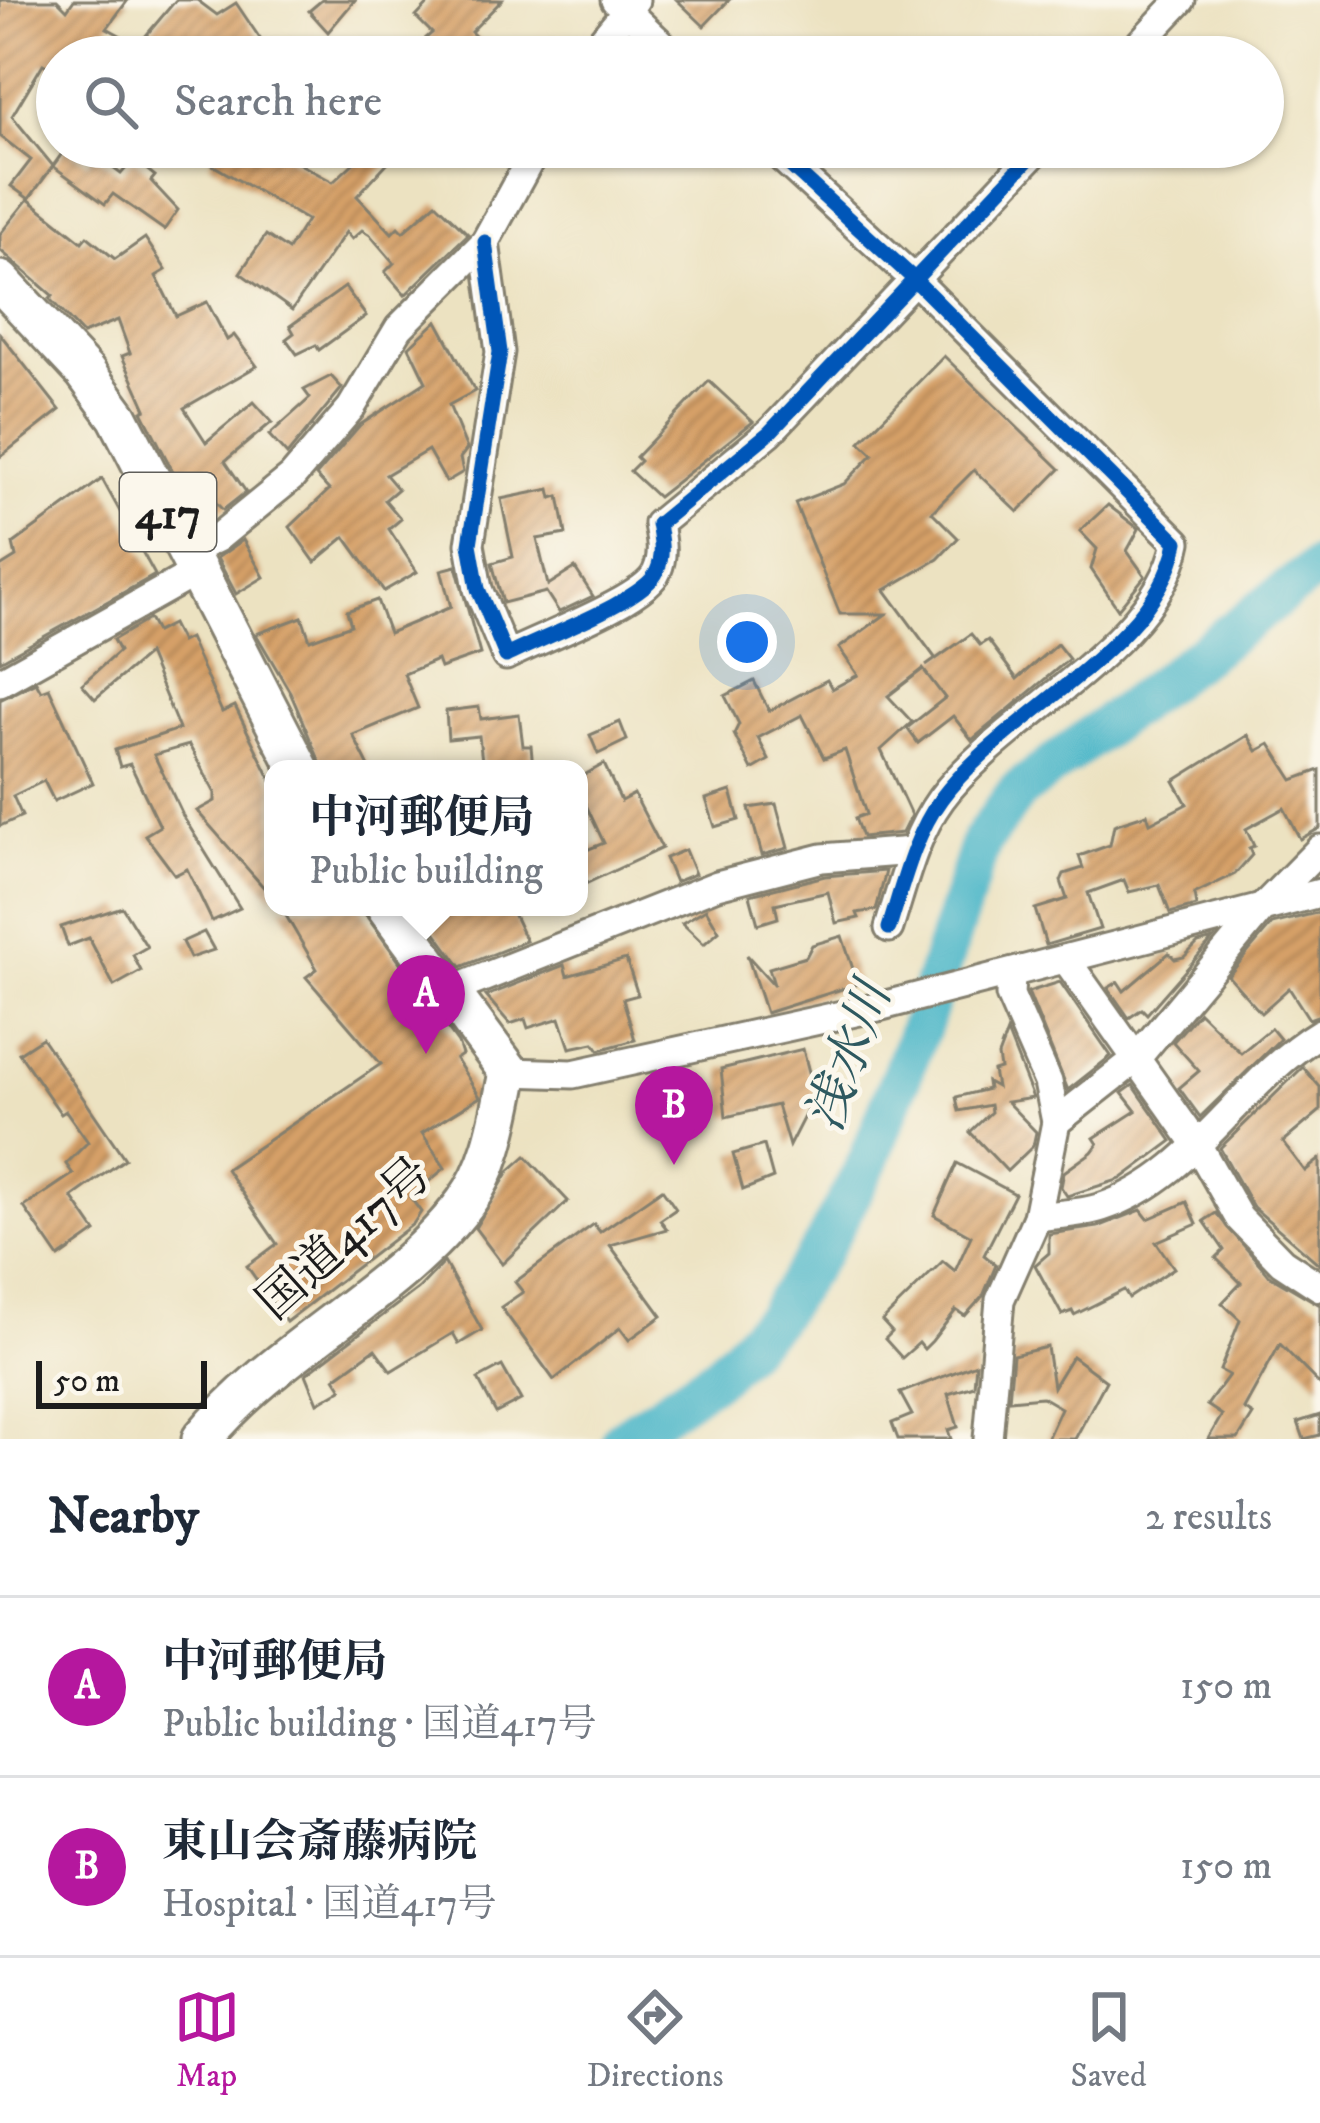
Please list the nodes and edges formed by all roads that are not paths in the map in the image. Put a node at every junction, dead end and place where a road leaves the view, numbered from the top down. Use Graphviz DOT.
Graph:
graph roads {
  1 [pos="1181,0"];
  2 [pos="625,3"];
  3 [pos="602,36"];
  4 [pos="656,36"];
  5 [pos="1146,36"];
  6 [pos="526,168"];
  7 [pos="793,168"];
  8 [pos="1020,168"];
  9 [pos="485,242"];
  10 [pos="914,279"];
  11 [pos="0,280"];
  12 [pos="193,561"];
  13 [pos="0,682"];
  14 [pos="294,760"];
  15 [pos="1320,849"];
  16 [pos="913,851"];
  17 [pos="1320,893"];
  18 [pos="1263,907"];
  19 [pos="393,916"];
  20 [pos="889,928"];
  21 [pos="1067,961"];
  22 [pos="1006,978"];
  23 [pos="447,992"];
  24 [pos="1320,1033"];
  25 [pos="1135,1060"];
  26 [pos="509,1072"];
  27 [pos="1056,1122"];
  28 [pos="1198,1146"];
  29 [pos="1037,1217"];
  30 [pos="1320,1287"];
  31 [pos="202,1439"];
  32 [pos="988,1439"];
  1 -- 5 [label="street"];
  2 -- 3 [label="street"];
  2 -- 4 [label="street"];
  6 -- 9 [label="street"];
  7 -- 10 [label="street"];
  8 -- 10 [label="street"];
  9 -- 10 [label="street"];
  9 -- 12 [label="street"];
  10 -- 16 [label="street"];
  11 -- 12 [label="highway, 417"];
  12 -- 13 [label="street"];
  12 -- 14 [label="highway, 417"];
  15 -- 18 [label="street"];
  16 -- 20 [label="street"];
  16 -- 23 [label="street"];
  17 -- 18 [label="street"];
  18 -- 21 [label="street"];
  18 -- 25 [label="street"];
  19 -- 23 [label="highway"];
  21 -- 22 [label="street"];
  21 -- 25 [label="street"];
  22 -- 26 [label="street"];
  22 -- 27 [label="street"];
  23 -- 26 [label="highway"];
  24 -- 28 [label="street"];
  25 -- 27 [label="street"];
  25 -- 28 [label="street"];
  26 -- 31 [label="highway, 国道417号"];
  27 -- 29 [label="street"];
  28 -- 29 [label="street"];
  28 -- 30 [label="street"];
  29 -- 32 [label="street"];
}
